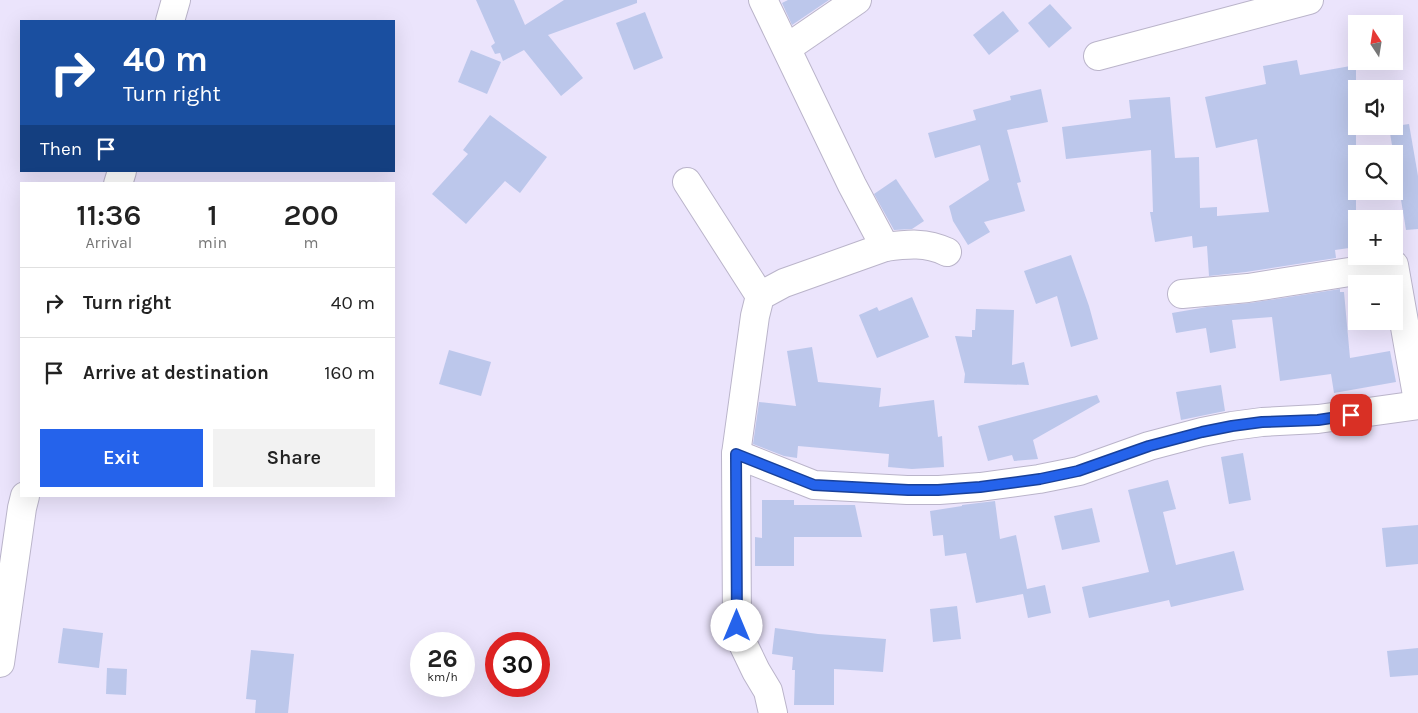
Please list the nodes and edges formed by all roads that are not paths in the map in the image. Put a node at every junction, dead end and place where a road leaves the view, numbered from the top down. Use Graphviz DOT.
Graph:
graph roads {
  1 [pos="176,0"];
  2 [pos="763,0"];
  3 [pos="857,0"];
  4 [pos="1309,0"];
  5 [pos="170,20"];
  6 [pos="787,48"];
  7 [pos="1098,56"];
  8 [pos="687,182"];
  9 [pos="885,247"];
  10 [pos="947,252"];
  11 [pos="1182,294"];
  12 [pos="760,296"];
  13 [pos="1418,403"];
  14 [pos="736,454"];
  15 [pos="25,497"];
  16 [pos="0,663"];
  17 [pos="773,713"];
  1 -- 5 [label="street"];
  2 -- 6 [label="street"];
  3 -- 6 [label="street"];
  4 -- 7 [label="street"];
  6 -- 9 [label="street"];
  8 -- 12 [label="street"];
  9 -- 10 [label="street"];
  9 -- 12 [label="street"];
  11 -- 13 [label="street"];
  12 -- 14 [label="street"];
  13 -- 14 [label="street"];
  14 -- 17 [label="street"];
  15 -- 16 [label="street"];
}
